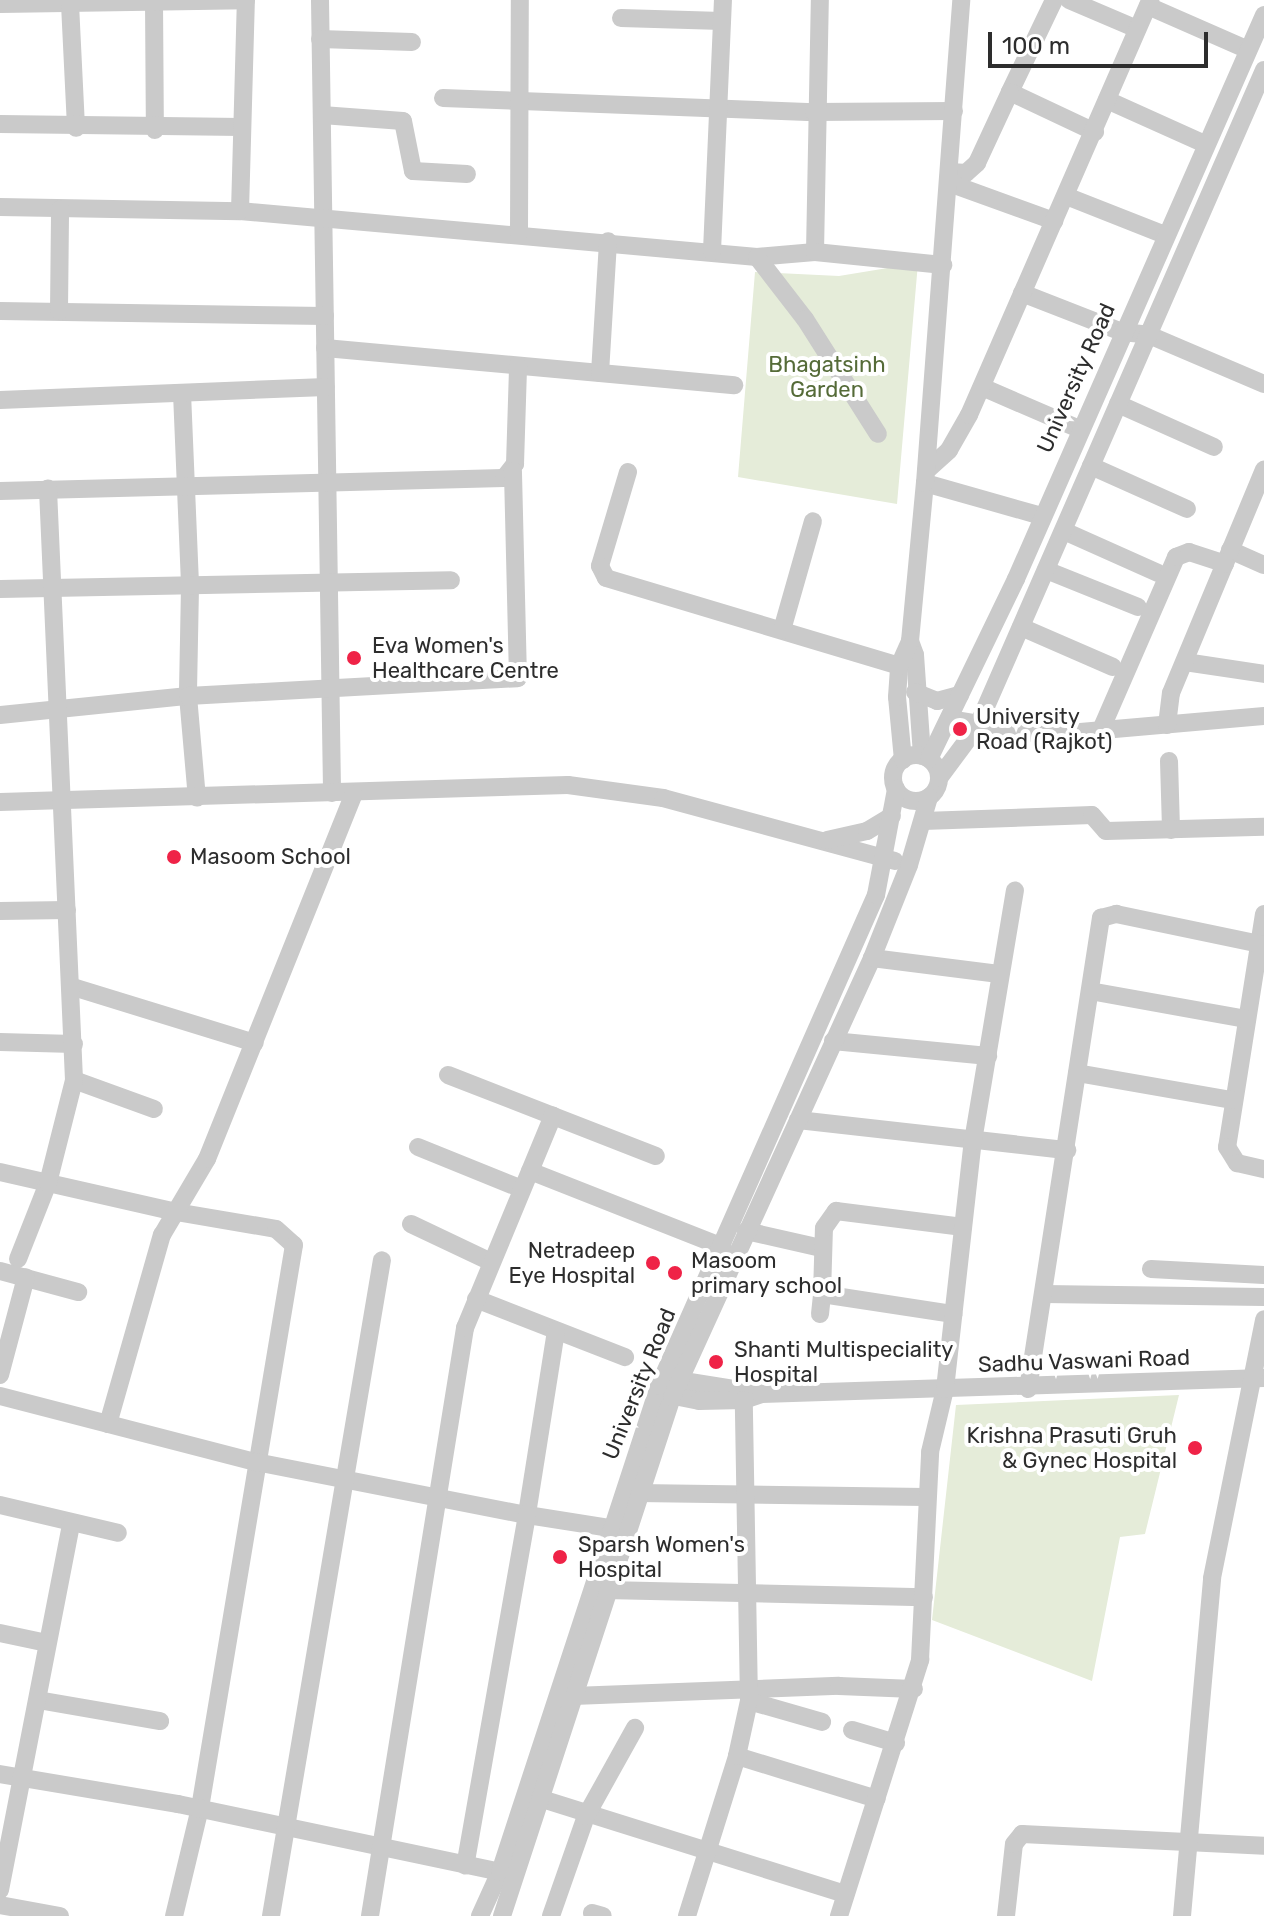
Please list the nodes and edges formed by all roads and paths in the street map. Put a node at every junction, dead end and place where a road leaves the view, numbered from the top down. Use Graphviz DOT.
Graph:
graph roads {
  1 [pos="246,0"];
  2 [pos="320,0"];
  3 [pos="520,0"];
  4 [pos="723,0"];
  5 [pos="820,0"];
  6 [pos="961,0"];
  7 [pos="1054,0"];
  8 [pos="1069,0"];
  9 [pos="154,1"];
  10 [pos="1149,3"];
  11 [pos="0,4"];
  12 [pos="70,4"];
  13 [pos="1264,17"];
  14 [pos="621,18"];
  15 [pos="722,21"];
  16 [pos="1137,29"];
  17 [pos="320,39"];
  18 [pos="412,42"];
  19 [pos="1248,50"];
  20 [pos="1264,70"];
  21 [pos="1010,92"];
  22 [pos="443,98"];
  23 [pos="1107,100"];
  24 [pos="519,101"];
  25 [pos="718,109"];
  26 [pos="954,111"];
  27 [pos="814,112"];
  28 [pos="322,115"];
  29 [pos="0,124"];
  30 [pos="242,127"];
  31 [pos="76,128"];
  32 [pos="155,130"];
  33 [pos="1095,132"];
  34 [pos="1205,144"];
  35 [pos="467,174"];
  36 [pos="950,178"];
  37 [pos="1066,196"];
  38 [pos="0,207"];
  39 [pos="60,209"];
  40 [pos="240,211"];
  41 [pos="323,217"];
  42 [pos="1054,221"];
  43 [pos="519,233"];
  44 [pos="1165,235"];
  45 [pos="608,241"];
  46 [pos="712,251"];
  47 [pos="815,252"];
  48 [pos="757,257"];
  49 [pos="943,265"];
  50 [pos="1022,293"];
  51 [pos="0,311"];
  52 [pos="59,311"];
  53 [pos="325,316"];
  54 [pos="1122,332"];
  55 [pos="1149,335"];
  56 [pos="325,348"];
  57 [pos="518,366"];
  58 [pos="600,373"];
  59 [pos="1264,384"];
  60 [pos="734,385"];
  61 [pos="326,387"];
  62 [pos="982,387"];
  63 [pos="182,393"];
  64 [pos="0,400"];
  65 [pos="1118,404"];
  66 [pos="1079,429"];
  67 [pos="878,434"];
  68 [pos="1214,447"];
  69 [pos="1091,466"];
  70 [pos="1264,470"];
  71 [pos="513,471"];
  72 [pos="628,472"];
  73 [pos="926,477"];
  74 [pos="327,482"];
  75 [pos="184,485"];
  76 [pos="48,489"];
  77 [pos="0,491"];
  78 [pos="1187,509"];
  79 [pos="1042,516"];
  80 [pos="813,521"];
  81 [pos="1064,531"];
  82 [pos="1228,557"];
  83 [pos="1264,565"];
  84 [pos="1046,570"];
  85 [pos="1158,573"];
  86 [pos="451,580"];
  87 [pos="52,586"];
  88 [pos="329,586"];
  89 [pos="190,587"];
  90 [pos="0,589"];
  91 [pos="1138,607"];
  92 [pos="1021,627"];
  93 [pos="782,630"];
  94 [pos="910,641"];
  95 [pos="1185,662"];
  96 [pos="899,666"];
  97 [pos="1113,667"];
  98 [pos="1264,674"];
  99 [pos="330,691"];
  100 [pos="915,692"];
  101 [pos="960,695"];
  102 [pos="188,696"];
  103 [pos="57,710"];
  104 [pos="0,715"];
  105 [pos="1264,716"];
  106 [pos="949,719"];
  107 [pos="1167,725"];
  108 [pos="977,727"];
  109 [pos="1100,732"];
  110 [pos="925,757"];
  111 [pos="903,760"];
  112 [pos="1169,761"];
  113 [pos="939,778"];
  114 [pos="896,789"];
  115 [pos="332,793"];
  116 [pos="354,794"];
  117 [pos="929,797"];
  118 [pos="197,798"];
  119 [pos="61,801"];
  120 [pos="0,802"];
  121 [pos="892,816"];
  122 [pos="923,821"];
  123 [pos="1264,827"];
  124 [pos="1171,830"];
  125 [pos="821,841"];
  126 [pos="887,859"];
  127 [pos="909,865"];
  128 [pos="1015,891"];
  129 [pos="67,910"];
  130 [pos="0,911"];
  131 [pos="1264,914"];
  132 [pos="1260,944"];
  133 [pos="872,958"];
  134 [pos="999,974"];
  135 [pos="73,987"];
  136 [pos="1090,991"];
  137 [pos="1246,1019"];
  138 [pos="833,1041"];
  139 [pos="0,1042"];
  140 [pos="255,1043"];
  141 [pos="74,1044"];
  142 [pos="988,1056"];
  143 [pos="1077,1073"];
  144 [pos="448,1075"];
  145 [pos="74,1080"];
  146 [pos="1232,1100"];
  147 [pos="154,1109"];
  148 [pos="553,1116"];
  149 [pos="798,1120"];
  150 [pos="973,1141"];
  151 [pos="418,1147"];
  152 [pos="1067,1150"];
  153 [pos="656,1156"];
  154 [pos="1264,1169"];
  155 [pos="530,1171"];
  156 [pos="0,1172"];
  157 [pos="48,1183"];
  158 [pos="522,1189"];
  159 [pos="176,1212"];
  160 [pos="411,1224"];
  161 [pos="963,1227"];
  162 [pos="746,1231"];
  163 [pos="723,1247"];
  164 [pos="821,1248"];
  165 [pos="18,1259"];
  166 [pos="382,1260"];
  167 [pos="491,1262"];
  168 [pos="1151,1269"];
  169 [pos="0,1271"];
  170 [pos="1264,1275"];
  171 [pos="26,1277"];
  172 [pos="78,1292"];
  173 [pos="822,1294"];
  174 [pos="1044,1294"];
  175 [pos="1264,1297"];
  176 [pos="476,1299"];
  177 [pos="820,1314"];
  178 [pos="953,1314"];
  179 [pos="1264,1319"];
  180 [pos="556,1331"];
  181 [pos="625,1357"];
  182 [pos="0,1375"];
  183 [pos="1258,1378"];
  184 [pos="668,1386"];
  185 [pos="945,1389"];
  186 [pos="1028,1389"];
  187 [pos="0,1396"];
  188 [pos="752,1397"];
  189 [pos="108,1424"];
  190 [pos="256,1462"];
  191 [pos="347,1481"];
  192 [pos="638,1493"];
  193 [pos="745,1494"];
  194 [pos="925,1497"];
  195 [pos="435,1500"];
  196 [pos="0,1505"];
  197 [pos="527,1515"];
  198 [pos="71,1524"];
  199 [pos="609,1528"];
  200 [pos="118,1533"];
  201 [pos="605,1590"];
  202 [pos="747,1592"];
  203 [pos="924,1597"];
  204 [pos="0,1633"];
  205 [pos="47,1643"];
  206 [pos="914,1689"];
  207 [pos="573,1696"];
  208 [pos="749,1696"];
  209 [pos="38,1700"];
  210 [pos="160,1721"];
  211 [pos="822,1722"];
  212 [pos="635,1728"];
  213 [pos="852,1730"];
  214 [pos="896,1743"];
  215 [pos="737,1756"];
  216 [pos="0,1774"];
  217 [pos="25,1778"];
  218 [pos="542,1799"];
  219 [pos="877,1799"];
  220 [pos="200,1808"];
  221 [pos="586,1816"];
  222 [pos="286,1827"];
  223 [pos="1190,1840"];
  224 [pos="1264,1846"];
  225 [pos="383,1848"];
  226 [pos="707,1850"];
  227 [pos="465,1866"];
  228 [pos="508,1874"];
  229 [pos="0,1890"];
  230 [pos="845,1894"];
  231 [pos="0,1905"];
  232 [pos="60,1916"];
  233 [pos="174,1916"];
  234 [pos="271,1916"];
  235 [pos="370,1916"];
  236 [pos="480,1916"];
  237 [pos="502,1916"];
  238 [pos="551,1916"];
  239 [pos="687,1916"];
  240 [pos="839,1916"];
  241 [pos="1006,1916"];
  242 [pos="1182,1916"];
  1 -- 9 [label="street"];
  1 -- 30 [label="street"];
  2 -- 17 [label="street"];
  3 -- 24 [label="street"];
  4 -- 15 [label="street"];
  5 -- 27 [label="street"];
  6 -- 26 [label="street"];
  7 -- 21 [label="street"];
  8 -- 16 [label="street"];
  9 -- 12 [label="street"];
  9 -- 32 [label="street"];
  10 -- 16 [label="street"];
  10 -- 19 [label="street"];
  11 -- 12 [label="street"];
  12 -- 31 [label="street"];
  13 -- 19 [label="street, University Road"];
  14 -- 15 [label="street"];
  15 -- 25 [label="street"];
  16 -- 23 [label="street"];
  17 -- 18 [label="street"];
  17 -- 28 [label="street"];
  19 -- 34 [label="street, University Road"];
  20 -- 55 [label="street"];
  21 -- 33 [label="street"];
  21 -- 36 [label="street"];
  22 -- 24 [label="street"];
  23 -- 33 [label="street"];
  23 -- 34 [label="street"];
  24 -- 25 [label="street"];
  24 -- 43 [label="street"];
  25 -- 27 [label="street"];
  25 -- 46 [label="street"];
  26 -- 27 [label="street"];
  26 -- 36 [label="street"];
  27 -- 47 [label="street"];
  28 -- 35 [label="street"];
  28 -- 41 [label="street"];
  29 -- 31 [label="street"];
  30 -- 32 [label="street"];
  30 -- 40 [label="street"];
  31 -- 32 [label="street"];
  33 -- 37 [label="street"];
  34 -- 44 [label="street, University Road"];
  36 -- 42 [label="street"];
  36 -- 49 [label="street"];
  37 -- 42 [label="street"];
  37 -- 44 [label="street"];
  38 -- 39 [label="street"];
  39 -- 40 [label="street"];
  39 -- 52 [label="street"];
  40 -- 41 [label="street"];
  41 -- 43 [label="street"];
  41 -- 53 [label="street"];
  42 -- 50 [label="street"];
  43 -- 45 [label="street"];
  44 -- 54 [label="street, University Road"];
  45 -- 46 [label="street"];
  45 -- 58 [label="street"];
  46 -- 48 [label="street"];
  47 -- 48 [label="street"];
  47 -- 49 [label="street"];
  48 -- 67 [label="street"];
  49 -- 73 [label="street"];
  50 -- 54 [label="street"];
  50 -- 62 [label="street"];
  51 -- 52 [label="street"];
  52 -- 53 [label="street"];
  53 -- 56 [label="street"];
  54 -- 55 [label="street"];
  54 -- 66 [label="street, University Road"];
  55 -- 59 [label="street"];
  55 -- 65 [label="street"];
  56 -- 57 [label="street"];
  56 -- 61 [label="street"];
  57 -- 58 [label="street"];
  57 -- 71 [label="street"];
  58 -- 60 [label="street"];
  61 -- 63 [label="street"];
  61 -- 74 [label="street"];
  62 -- 66 [label="street"];
  62 -- 73 [label="street"];
  63 -- 64 [label="street"];
  63 -- 75 [label="street"];
  65 -- 68 [label="street"];
  65 -- 69 [label="street"];
  66 -- 79 [label="street, University Road"];
  69 -- 78 [label="street"];
  69 -- 81 [label="street"];
  70 -- 82 [label="street"];
  71 -- 74 [label="street"];
  71 -- 99 [label="street"];
  72 -- 93 [label="street"];
  73 -- 79 [label="street"];
  73 -- 94 [label="street"];
  74 -- 75 [label="street"];
  74 -- 88 [label="street"];
  75 -- 76 [label="street"];
  75 -- 89 [label="street"];
  76 -- 77 [label="street"];
  76 -- 87 [label="street"];
  79 -- 101 [label="street, University Road"];
  80 -- 93 [label="street"];
  81 -- 84 [label="street"];
  81 -- 85 [label="street"];
  82 -- 83 [label="street"];
  82 -- 95 [label="street"];
  82 -- 109 [label="street"];
  84 -- 91 [label="street"];
  84 -- 92 [label="street"];
  86 -- 88 [label="street"];
  87 -- 89 [label="street"];
  87 -- 90 [label="street"];
  87 -- 103 [label="street"];
  88 -- 89 [label="street"];
  88 -- 99 [label="street"];
  89 -- 102 [label="street"];
  92 -- 97 [label="street"];
  92 -- 108 [label="street"];
  93 -- 96 [label="street"];
  94 -- 96 [label="street"];
  94 -- 100 [label="street"];
  95 -- 98 [label="street"];
  95 -- 107 [label="street"];
  96 -- 111 [label="street"];
  99 -- 102 [label="street"];
  99 -- 115 [label="street"];
  100 -- 101 [label="street"];
  100 -- 110 [label="street"];
  101 -- 106 [label="street, University Road"];
  102 -- 103 [label="street"];
  102 -- 118 [label="street"];
  103 -- 104 [label="street"];
  103 -- 119 [label="street"];
  105 -- 107 [label="street"];
  106 -- 108 [label="street"];
  106 -- 110 [label="street, University Road"];
  107 -- 109 [label="street"];
  108 -- 109 [label="street"];
  108 -- 113 [label="street"];
  110 -- 111 [label="street"];
  110 -- 113 [label="street"];
  111 -- 114 [label="street"];
  112 -- 124 [label="street"];
  113 -- 117 [label="street"];
  114 -- 117 [label="street"];
  114 -- 121 [label="street, University Road"];
  115 -- 116 [label="street"];
  115 -- 118 [label="street"];
  116 -- 125 [label="street"];
  116 -- 140 [label="street"];
  117 -- 122 [label="street, University Road"];
  118 -- 119 [label="street"];
  119 -- 120 [label="street"];
  119 -- 129 [label="street"];
  121 -- 125 [label="street"];
  121 -- 126 [label="street, University Road"];
  122 -- 124 [label="street"];
  122 -- 127 [label="street, University Road"];
  123 -- 124 [label="street"];
  125 -- 126 [label="street"];
  126 -- 127 [label="street"];
  126 -- 163 [label="street, University Road"];
  127 -- 133 [label="street, University Road"];
  128 -- 134 [label="street"];
  129 -- 130 [label="street"];
  129 -- 135 [label="street"];
  131 -- 132 [label="street"];
  132 -- 136 [label="street"];
  132 -- 137 [label="street"];
  133 -- 134 [label="street"];
  133 -- 138 [label="street, University Road"];
  134 -- 142 [label="street"];
  135 -- 140 [label="street"];
  135 -- 141 [label="street"];
  136 -- 137 [label="street"];
  136 -- 143 [label="street"];
  137 -- 146 [label="street"];
  138 -- 142 [label="street"];
  138 -- 149 [label="street, University Road"];
  139 -- 141 [label="street"];
  140 -- 159 [label="street"];
  141 -- 145 [label="street"];
  142 -- 150 [label="street"];
  143 -- 146 [label="street"];
  143 -- 152 [label="street"];
  144 -- 148 [label="street"];
  145 -- 147 [label="street"];
  145 -- 157 [label="street"];
  146 -- 154 [label="street"];
  148 -- 153 [label="street"];
  148 -- 155 [label="street"];
  149 -- 150 [label="street"];
  149 -- 162 [label="street, University Road"];
  150 -- 152 [label="street"];
  150 -- 161 [label="street"];
  151 -- 158 [label="street"];
  152 -- 174 [label="street"];
  155 -- 158 [label="street"];
  155 -- 163 [label="street"];
  156 -- 157 [label="street"];
  157 -- 159 [label="street"];
  157 -- 165 [label="street"];
  158 -- 167 [label="street"];
  159 -- 189 [label="street"];
  159 -- 190 [label="street"];
  160 -- 167 [label="street"];
  161 -- 164 [label="street"];
  161 -- 178 [label="street"];
  162 -- 164 [label="street"];
  162 -- 184 [label="street, University Road"];
  163 -- 184 [label="street, University Road"];
  164 -- 173 [label="street"];
  166 -- 191 [label="street"];
  167 -- 176 [label="street"];
  168 -- 170 [label="street"];
  169 -- 171 [label="street"];
  171 -- 172 [label="street"];
  171 -- 182 [label="street"];
  173 -- 177 [label="street"];
  173 -- 178 [label="street"];
  174 -- 175 [label="street"];
  174 -- 186 [label="street"];
  176 -- 180 [label="street"];
  176 -- 195 [label="street"];
  178 -- 185 [label="street"];
  179 -- 183 [label="street"];
  180 -- 181 [label="street"];
  180 -- 197 [label="street"];
  183 -- 186 [label="street, Sadhu Vaswani Road"];
  183 -- 223 [label="street"];
  184 -- 188 [label="street, Sadhu Vaswani Road"];
  184 -- 192 [label="street, University Road"];
  184 -- 199 [label="street, University Road"];
  185 -- 186 [label="street, Sadhu Vaswani Road"];
  185 -- 188 [label="street, Sadhu Vaswani Road"];
  185 -- 194 [label="street"];
  187 -- 189 [label="street"];
  188 -- 193 [label="street"];
  189 -- 190 [label="street"];
  190 -- 191 [label="street"];
  190 -- 220 [label="street"];
  191 -- 195 [label="street"];
  191 -- 222 [label="street"];
  192 -- 193 [label="street"];
  192 -- 201 [label="street, University Road"];
  193 -- 194 [label="street"];
  193 -- 202 [label="street"];
  194 -- 203 [label="street"];
  195 -- 197 [label="street"];
  195 -- 225 [label="street"];
  196 -- 198 [label="street"];
  197 -- 199 [label="street"];
  197 -- 227 [label="street"];
  198 -- 200 [label="street"];
  198 -- 205 [label="street"];
  199 -- 228 [label="street, University Road"];
  201 -- 202 [label="street"];
  201 -- 207 [label="street, University Road"];
  202 -- 203 [label="street"];
  202 -- 208 [label="street"];
  203 -- 206 [label="street"];
  204 -- 205 [label="street"];
  205 -- 209 [label="street"];
  206 -- 208 [label="street"];
  206 -- 214 [label="street"];
  207 -- 208 [label="street"];
  207 -- 218 [label="street, University Road"];
  208 -- 211 [label="street"];
  208 -- 215 [label="street"];
  209 -- 210 [label="street"];
  209 -- 217 [label="street"];
  212 -- 221 [label="street"];
  213 -- 214 [label="street"];
  214 -- 219 [label="street"];
  215 -- 219 [label="street"];
  215 -- 226 [label="street"];
  216 -- 217 [label="street"];
  217 -- 220 [label="street"];
  217 -- 229 [label="street"];
  218 -- 221 [label="street"];
  218 -- 228 [label="street, University Road"];
  219 -- 230 [label="street"];
  220 -- 222 [label="street"];
  220 -- 233 [label="street"];
  221 -- 226 [label="street"];
  221 -- 238 [label="street"];
  222 -- 225 [label="street"];
  222 -- 234 [label="street"];
  223 -- 224 [label="street"];
  223 -- 241 [label="street"];
  223 -- 242 [label="street"];
  225 -- 227 [label="street"];
  225 -- 235 [label="street"];
  226 -- 230 [label="street"];
  226 -- 239 [label="street"];
  227 -- 228 [label="street"];
  228 -- 236 [label="street, University Road"];
  228 -- 237 [label="street, University Road"];
  230 -- 240 [label="street"];
  231 -- 232 [label="street"];
}
